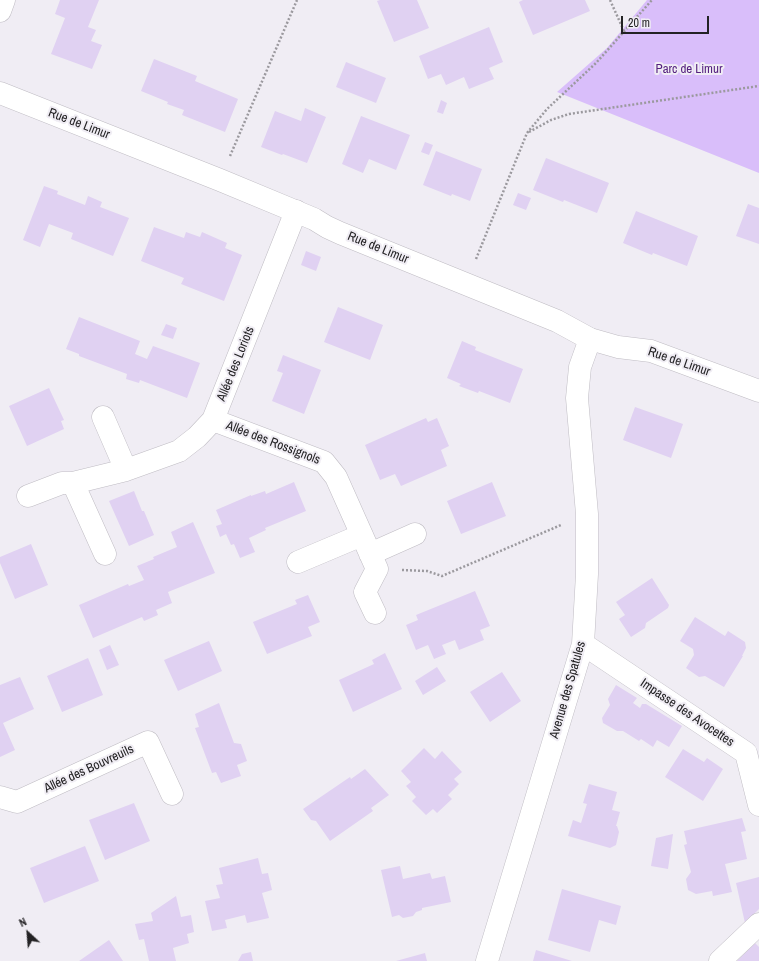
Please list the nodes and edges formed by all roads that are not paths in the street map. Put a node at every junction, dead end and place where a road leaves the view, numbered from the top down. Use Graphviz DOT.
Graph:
graph roads {
  1 [pos="4,0"];
  2 [pos="0,10"];
  3 [pos="0,93"];
  4 [pos="296,212"];
  5 [pos="590,339"];
  6 [pos="759,391"];
  7 [pos="103,417"];
  8 [pos="213,420"];
  9 [pos="126,470"];
  10 [pos="73,483"];
  11 [pos="28,496"];
  12 [pos="415,534"];
  13 [pos="370,553"];
  14 [pos="105,554"];
  15 [pos="298,562"];
  16 [pos="375,613"];
  17 [pos="583,644"];
  18 [pos="172,794"];
  19 [pos="0,797"];
  20 [pos="759,805"];
  21 [pos="759,924"];
  22 [pos="487,961"];
  23 [pos="720,961"];
  1 -- 2 [label="street"];
  3 -- 4 [label="street, Rue de Limur"];
  4 -- 5 [label="street, Rue de Limur"];
  4 -- 8 [label="street, Allée des Loriots"];
  5 -- 6 [label="street, Rue de Limur"];
  5 -- 17 [label="street, Avenue des Spatules"];
  7 -- 9 [label="street"];
  8 -- 9 [label="street, Allée des Loriots"];
  8 -- 13 [label="street, Allée des Rossignols"];
  9 -- 10 [label="street, Allée des Loriots"];
  10 -- 11 [label="street, Allée des Loriots"];
  10 -- 14 [label="street"];
  12 -- 13 [label="street"];
  13 -- 15 [label="street"];
  13 -- 16 [label="street"];
  17 -- 20 [label="street, Impasse des Avocettes"];
  17 -- 22 [label="street, Avenue des Spatules"];
  18 -- 19 [label="street, Allée des Bouvreuils"];
  21 -- 23 [label="street"];
}
